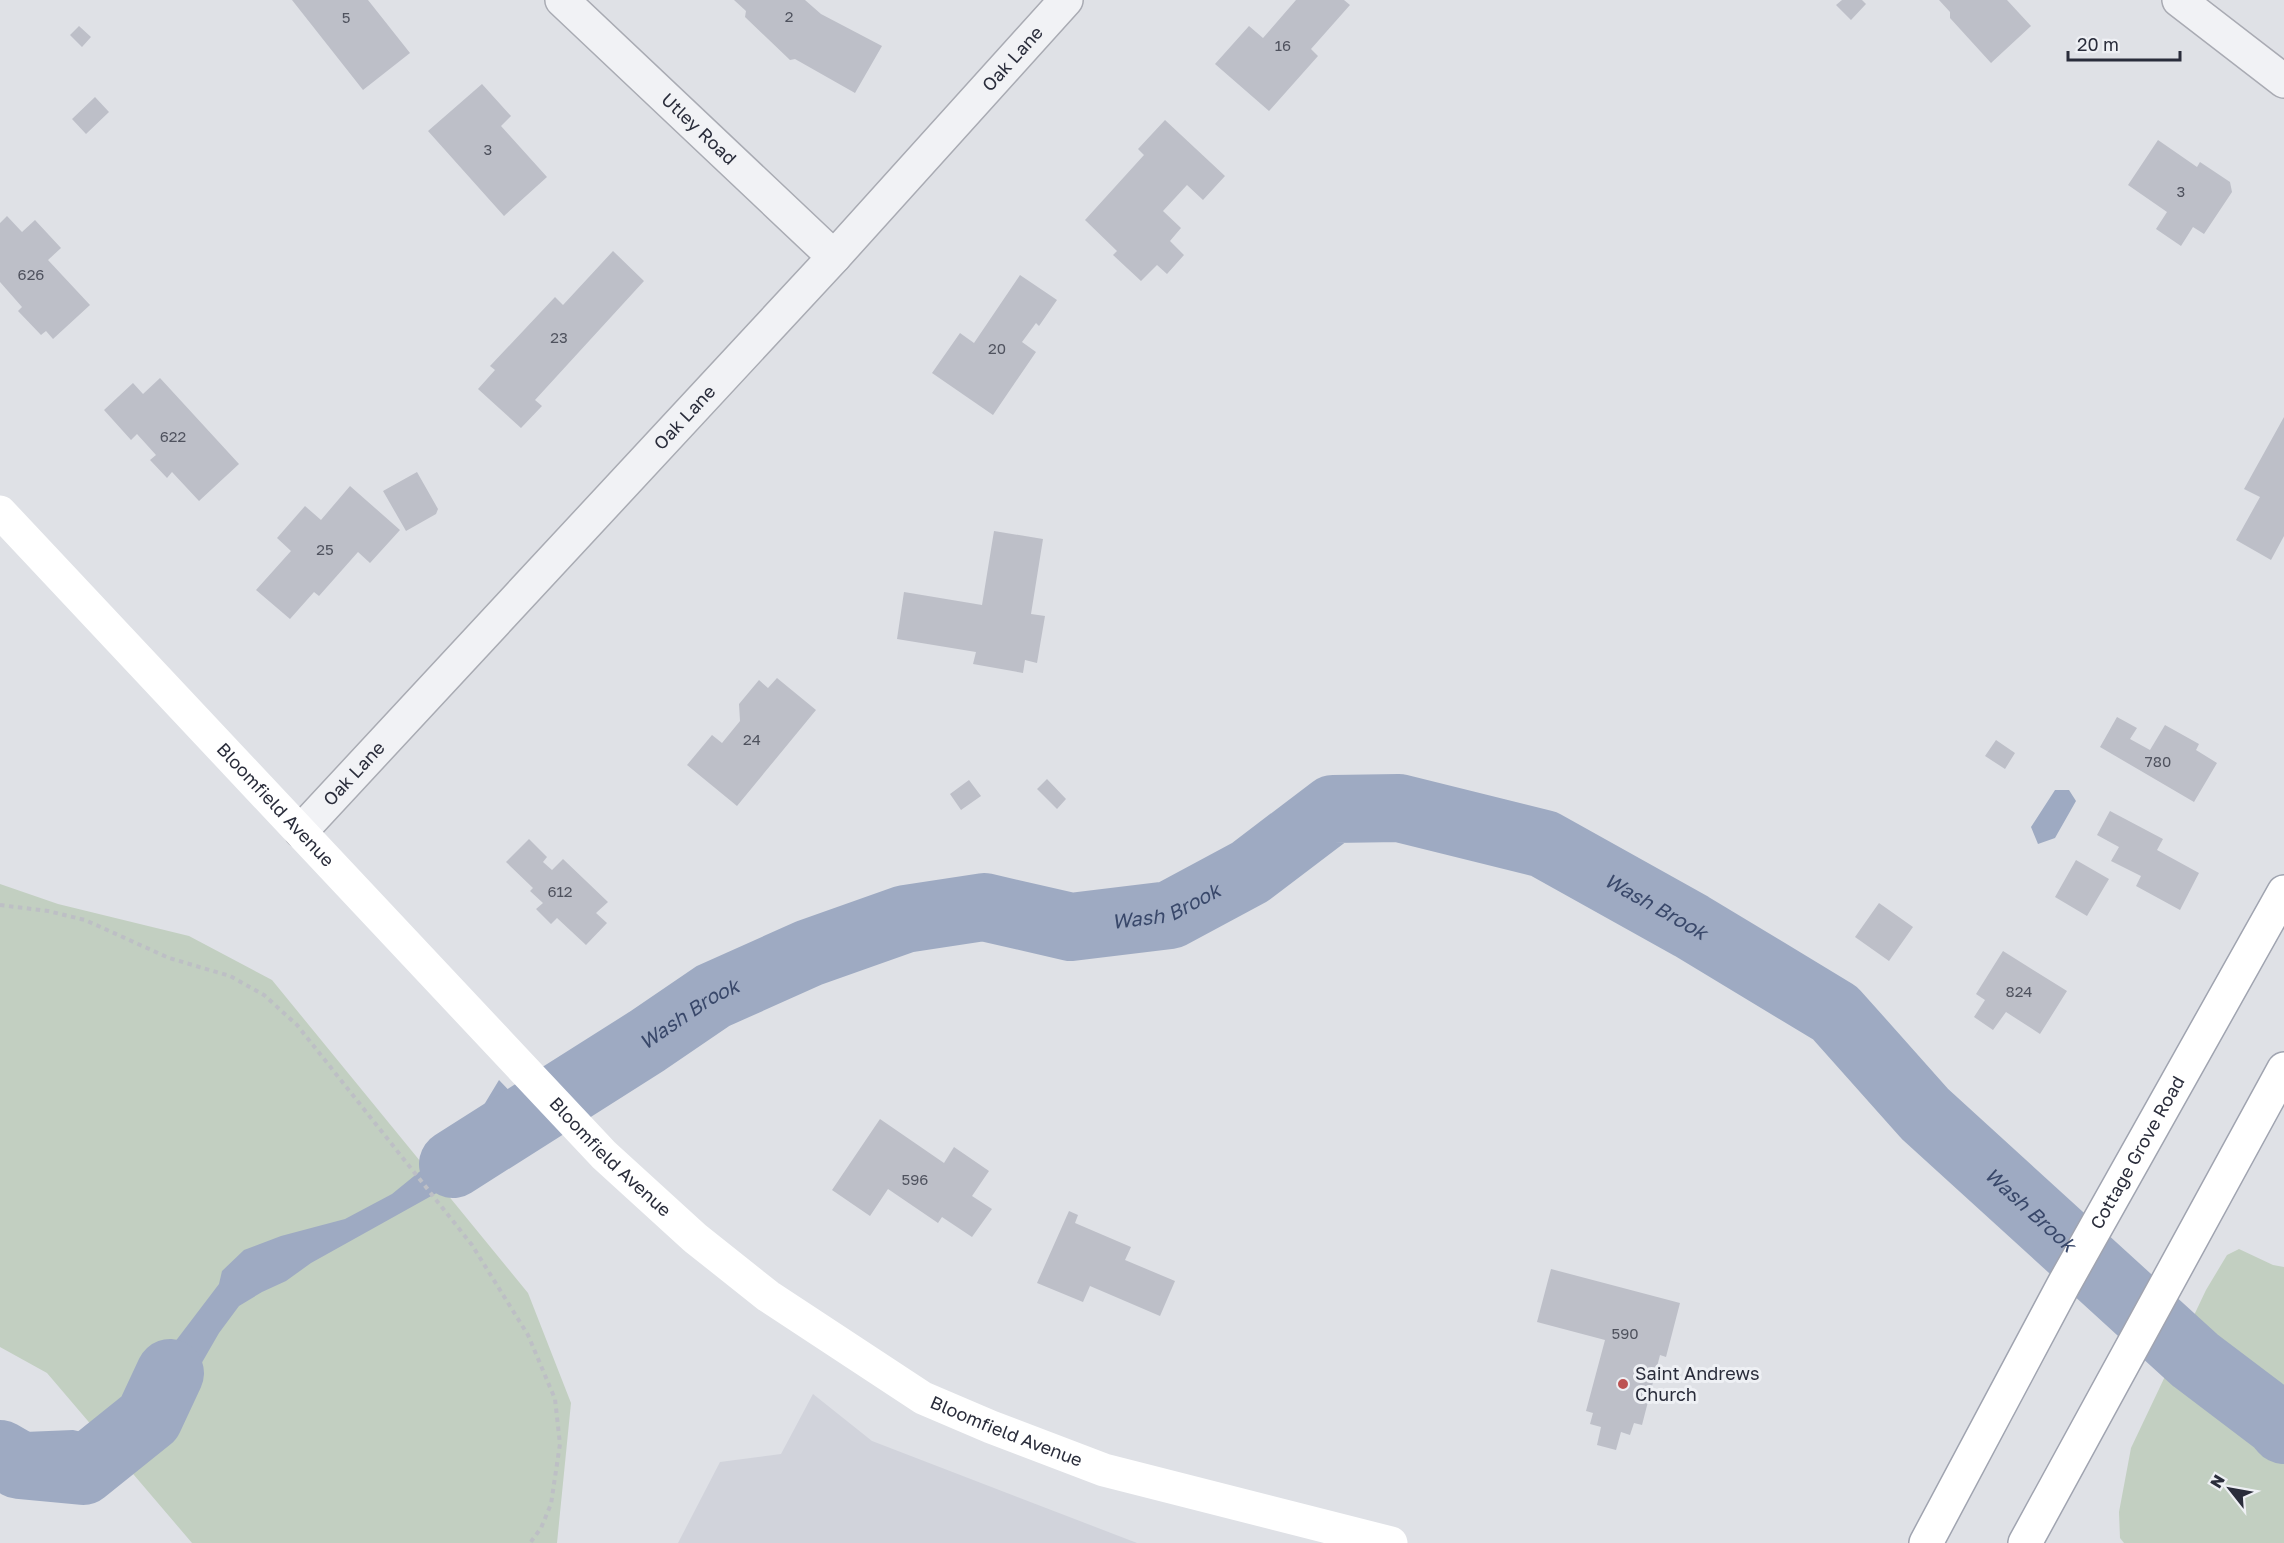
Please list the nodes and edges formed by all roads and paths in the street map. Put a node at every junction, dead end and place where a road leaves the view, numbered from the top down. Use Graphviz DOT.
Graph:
graph roads {
  1 [pos="562,0"];
  2 [pos="1066,0"];
  3 [pos="2180,0"];
  4 [pos="2284,81"];
  5 [pos="834,257"];
  6 [pos="0,512"];
  7 [pos="301,831"];
  8 [pos="2284,892"];
  9 [pos="0,905"];
  10 [pos="2284,1070"];
  11 [pos="530,1543"];
  12 [pos="1391,1543"];
  13 [pos="1926,1543"];
  14 [pos="2025,1543"];
  1 -- 5 [label="street, Utley Road"];
  2 -- 5 [label="street, Oak Lane"];
  3 -- 4 [label="street"];
  5 -- 7 [label="street, Oak Lane"];
  6 -- 7 [label="main road, Bloomfield Avenue"];
  7 -- 12 [label="main road, Bloomfield Avenue"];
  8 -- 13 [label="main road, Cottage Grove Road"];
  9 -- 11 [label="path"];
  10 -- 14 [label="main road"];
}
